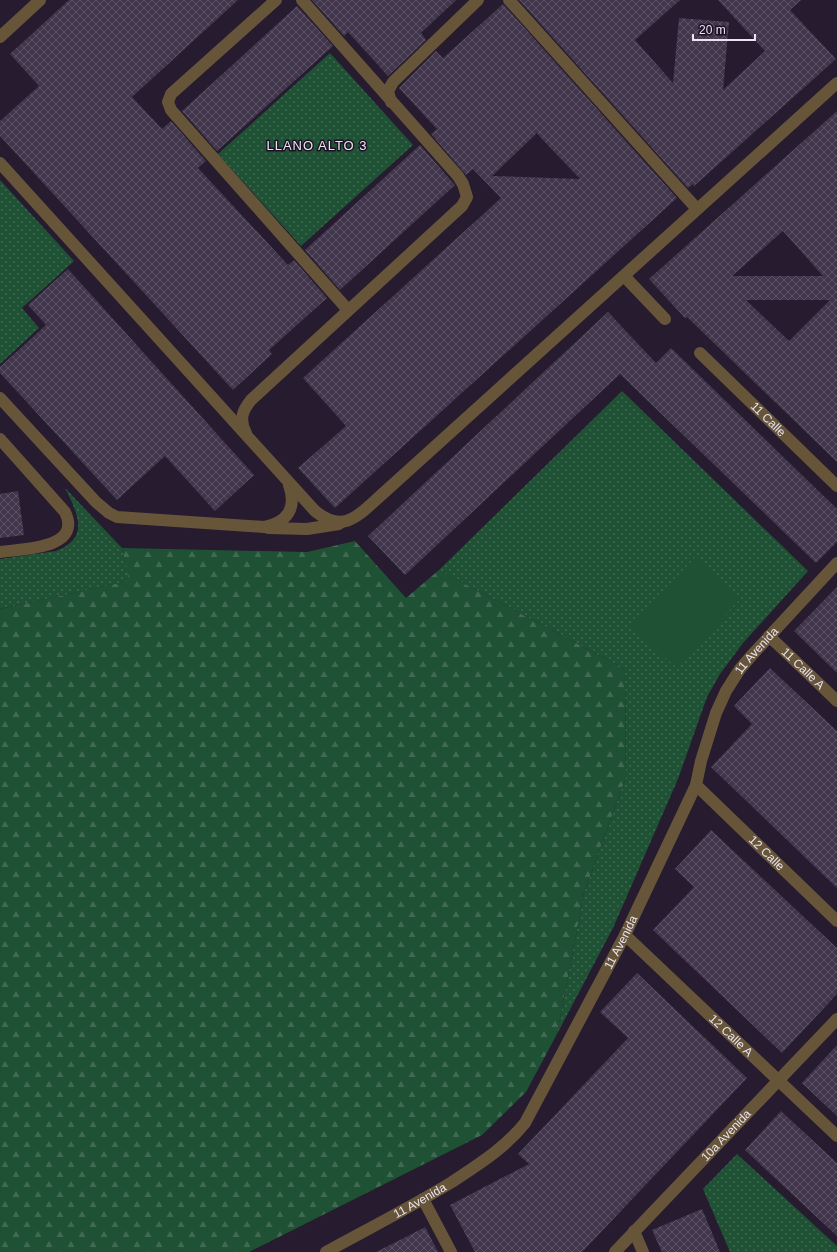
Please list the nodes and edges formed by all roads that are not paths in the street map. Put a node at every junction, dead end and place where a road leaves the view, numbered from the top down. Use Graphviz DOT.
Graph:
graph roads {
  1 [pos="40,0"];
  2 [pos="276,0"];
  3 [pos="302,0"];
  4 [pos="478,0"];
  5 [pos="509,0"];
  6 [pos="0,37"];
  7 [pos="837,83"];
  8 [pos="390,102"];
  9 [pos="0,164"];
  10 [pos="697,209"];
  11 [pos="624,277"];
  12 [pos="348,310"];
  13 [pos="665,319"];
  14 [pos="700,353"];
  15 [pos="0,398"];
  16 [pos="0,439"];
  17 [pos="251,441"];
  18 [pos="288,482"];
  19 [pos="837,486"];
  20 [pos="344,522"];
  21 [pos="264,527"];
  22 [pos="0,552"];
  23 [pos="837,563"];
  24 [pos="769,636"];
  25 [pos="837,701"];
  26 [pos="696,785"];
  27 [pos="837,921"];
  28 [pos="625,935"];
  29 [pos="837,1019"];
  30 [pos="779,1080"];
  31 [pos="837,1136"];
  32 [pos="423,1200"];
  33 [pos="634,1232"];
  34 [pos="326,1252"];
  35 [pos="451,1252"];
  36 [pos="615,1252"];
  37 [pos="643,1252"];
  1 -- 6 [label="street"];
  2 -- 12 [label="street"];
  3 -- 8 [label="street"];
  4 -- 8 [label="street"];
  5 -- 10 [label="street"];
  7 -- 10 [label="street"];
  8 -- 12 [label="street"];
  9 -- 17 [label="street"];
  10 -- 11 [label="street"];
  11 -- 13 [label="street"];
  11 -- 20 [label="street"];
  12 -- 17 [label="street"];
  14 -- 19 [label="street, 11 Calle"];
  15 -- 21 [label="street"];
  16 -- 22 [label="street"];
  17 -- 18 [label="street"];
  18 -- 20 [label="street"];
  18 -- 21 [label="street"];
  20 -- 21 [label="street"];
  23 -- 24 [label="street, 11 Avenida"];
  24 -- 25 [label="street, 11 Calle A"];
  24 -- 26 [label="street, 11 Avenida"];
  26 -- 27 [label="street, 12 Calle"];
  26 -- 28 [label="street, 11 Avenida"];
  28 -- 30 [label="street, 12 Calle A"];
  28 -- 32 [label="street, 11 Avenida"];
  29 -- 30 [label="street, 10a Avenida"];
  30 -- 31 [label="street, 12 Calle A"];
  30 -- 33 [label="street, 10a Avenida"];
  32 -- 34 [label="street, 11 Avenida"];
  32 -- 35 [label="street"];
  33 -- 36 [label="street, 10a Avenida"];
  33 -- 37 [label="street"];
}
